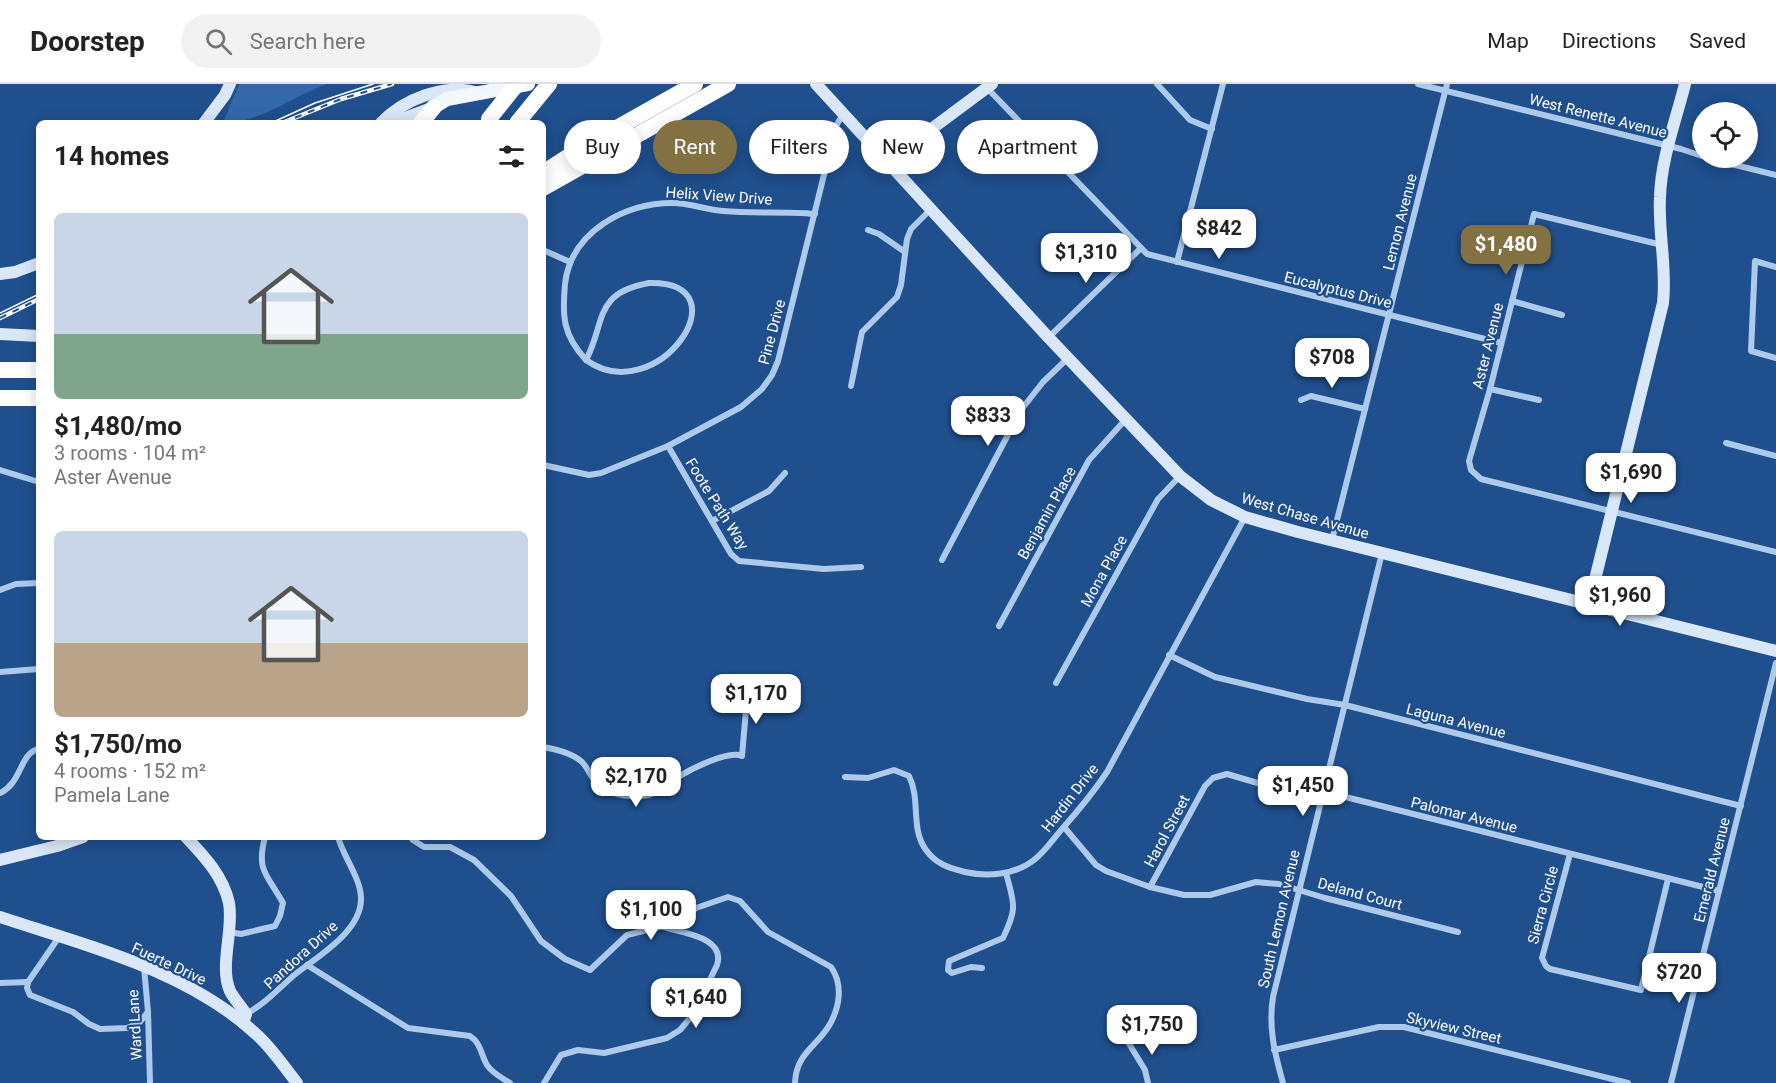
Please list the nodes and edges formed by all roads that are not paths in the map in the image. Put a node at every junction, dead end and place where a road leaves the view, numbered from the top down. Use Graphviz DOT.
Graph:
graph roads {
  1 [pos="230,84"];
  2 [pos="518,84"];
  3 [pos="528,84"];
  4 [pos="549,84"];
  5 [pos="695,84"];
  6 [pos="728,84"];
  7 [pos="816,84"];
  8 [pos="1157,84"];
  9 [pos="1223,84"];
  10 [pos="1418,84"];
  11 [pos="1685,84"];
  12 [pos="990,86"];
  13 [pos="1446,87"];
  14 [pos="477,93"];
  15 [pos="434,107"];
  16 [pos="843,114"];
  17 [pos="522,118"];
  18 [pos="206,120"];
  19 [pos="385,120"];
  20 [pos="399,120"];
  21 [pos="423,120"];
  22 [pos="488,120"];
  23 [pos="944,120"];
  24 [pos="1212,129"];
  25 [pos="861,134"];
  26 [pos="1669,146"];
  27 [pos="1692,153"];
  28 [pos="1748,168"];
  29 [pos="546,171"];
  30 [pos="898,174"];
  31 [pos="1776,175"];
  32 [pos="546,186"];
  33 [pos="931,209"];
  34 [pos="815,214"];
  35 [pos="868,230"];
  36 [pos="1663,245"];
  37 [pos="1141,248"];
  38 [pos="546,251"];
  39 [pos="905,252"];
  40 [pos="570,262"];
  41 [pos="1177,262"];
  42 [pos="36,263"];
  43 [pos="1776,267"];
  44 [pos="0,273"];
  45 [pos="1512,301"];
  46 [pos="1389,315"];
  47 [pos="1562,315"];
  48 [pos="0,334"];
  49 [pos="36,336"];
  50 [pos="1048,338"];
  51 [pos="1502,343"];
  52 [pos="1068,358"];
  53 [pos="1776,358"];
  54 [pos="586,360"];
  55 [pos="36,368"];
  56 [pos="0,370"];
  57 [pos="851,386"];
  58 [pos="1490,389"];
  59 [pos="0,398"];
  60 [pos="36,398"];
  61 [pos="1301,400"];
  62 [pos="1539,400"];
  63 [pos="1365,409"];
  64 [pos="1126,419"];
  65 [pos="1726,443"];
  66 [pos="668,446"];
  67 [pos="1776,456"];
  68 [pos="546,466"];
  69 [pos="0,470"];
  70 [pos="785,473"];
  71 [pos="1180,476"];
  72 [pos="36,481"];
  73 [pos="1613,512"];
  74 [pos="1245,517"];
  75 [pos="712,521"];
  76 [pos="1332,540"];
  77 [pos="1776,552"];
  78 [pos="1383,553"];
  79 [pos="942,560"];
  80 [pos="861,567"];
  81 [pos="36,583"];
  82 [pos="0,590"];
  83 [pos="1589,604"];
  84 [pos="999,626"];
  85 [pos="1776,651"];
  86 [pos="1169,655"];
  87 [pos="1776,663"];
  88 [pos="36,669"];
  89 [pos="0,672"];
  90 [pos="1056,683"];
  91 [pos="759,690"];
  92 [pos="1345,705"];
  93 [pos="546,748"];
  94 [pos="36,750"];
  95 [pos="845,777"];
  96 [pos="1205,786"];
  97 [pos="1322,791"];
  98 [pos="0,793"];
  99 [pos="1740,806"];
  100 [pos="1064,827"];
  101 [pos="74,840"];
  102 [pos="189,840"];
  103 [pos="264,840"];
  104 [pos="339,840"];
  105 [pos="413,840"];
  106 [pos="1570,854"];
  107 [pos="0,860"];
  108 [pos="1006,873"];
  109 [pos="1668,879"];
  110 [pos="1150,887"];
  111 [pos="1298,890"];
  112 [pos="1719,891"];
  113 [pos="0,917"];
  114 [pos="663,926"];
  115 [pos="1458,932"];
  116 [pos="229,933"];
  117 [pos="58,937"];
  118 [pos="307,965"];
  119 [pos="144,966"];
  120 [pos="982,969"];
  121 [pos="28,982"];
  122 [pos="0,983"];
  123 [pos="148,1012"];
  124 [pos="245,1019"];
  125 [pos="1128,1042"];
  126 [pos="1274,1050"];
  127 [pos="150,1083"];
  128 [pos="297,1083"];
  129 [pos="510,1083"];
  130 [pos="544,1083"];
  131 [pos="795,1083"];
  132 [pos="1148,1083"];
  133 [pos="1283,1083"];
  134 [pos="1628,1083"];
  135 [pos="1671,1083"];
  1 -- 18 [label="main road"];
  2 -- 22 [label="highway, bridge"];
  3 -- 14 [label="main road"];
  4 -- 17 [label="highway"];
  5 -- 29 [label="highway"];
  6 -- 32 [label="highway"];
  7 -- 16 [label="main road, West Chase Avenue"];
  8 -- 24 [label="street"];
  9 -- 24 [label="street"];
  10 -- 13 [label="street, West Renette Avenue"];
  11 -- 26 [label="main road"];
  12 -- 23 [label="main road"];
  12 -- 37 [label="street, Eucalyptus Drive"];
  13 -- 26 [label="street, West Renette Avenue"];
  13 -- 46 [label="street, Lemon Avenue"];
  14 -- 15 [label="main road"];
  14 -- 19 [label="main road"];
  15 -- 20 [label="main road"];
  15 -- 21 [label="highway"];
  16 -- 25 [label="main road, West Chase Avenue"];
  16 -- 34 [label="street, Pine Drive"];
  24 -- 41 [label="street"];
  26 -- 27 [label="street, West Renette Avenue"];
  26 -- 36 [label="main road"];
  28 -- 31 [label="street"];
  30 -- 33 [label="main road, West Chase Avenue"];
  33 -- 39 [label="street"];
  33 -- 50 [label="main road, West Chase Avenue"];
  34 -- 40 [label="street, Helix View Drive"];
  34 -- 66 [label="street, Pine Drive"];
  35 -- 39 [label="street"];
  36 -- 45 [label="street, Aster Avenue"];
  36 -- 73 [label="main road"];
  37 -- 41 [label="street, Eucalyptus Drive"];
  37 -- 50 [label="street"];
  38 -- 40 [label="street"];
  39 -- 57 [label="street"];
  40 -- 54 [label="street, Helix View Drive"];
  41 -- 46 [label="street, Eucalyptus Drive"];
  42 -- 44 [label="main road"];
  43 -- 53 [label="street"];
  45 -- 47 [label="street"];
  45 -- 51 [label="street, Aster Avenue"];
  46 -- 51 [label="street, Eucalyptus Drive"];
  46 -- 63 [label="street, Lemon Avenue"];
  48 -- 49 [label="main road"];
  50 -- 52 [label="main road, West Chase Avenue"];
  51 -- 58 [label="street, Aster Avenue"];
  52 -- 64 [label="main road, West Chase Avenue"];
  52 -- 79 [label="street"];
  54 -- 54 [label="street"];
  55 -- 56 [label="highway"];
  58 -- 62 [label="street"];
  58 -- 73 [label="street, Aster Avenue"];
  59 -- 60 [label="highway"];
  61 -- 63 [label="street"];
  63 -- 76 [label="street, Lemon Avenue"];
  64 -- 71 [label="main road, West Chase Avenue"];
  64 -- 84 [label="street, Benjamin Place"];
  65 -- 67 [label="street"];
  66 -- 68 [label="street, Pine Drive"];
  66 -- 75 [label="street, Foote Path Way"];
  69 -- 72 [label="street"];
  70 -- 75 [label="street"];
  71 -- 74 [label="main road, West Chase Avenue"];
  71 -- 90 [label="street, Mona Place"];
  73 -- 77 [label="street"];
  73 -- 83 [label="main road"];
  74 -- 76 [label="main road, West Chase Avenue"];
  74 -- 86 [label="street, Hardin Drive"];
  75 -- 80 [label="street, Foote Path Way"];
  76 -- 78 [label="main road, West Chase Avenue"];
  78 -- 83 [label="main road, West Chase Avenue"];
  78 -- 92 [label="street, South Lemon Avenue"];
  81 -- 82 [label="street"];
  83 -- 85 [label="main road, West Chase Avenue"];
  86 -- 92 [label="street, Laguna Avenue"];
  86 -- 100 [label="street, Hardin Drive"];
  87 -- 99 [label="street, Emerald Avenue"];
  88 -- 89 [label="street"];
  91 -- 93 [label="street"];
  92 -- 97 [label="street, South Lemon Avenue"];
  92 -- 99 [label="street, Laguna Avenue"];
  94 -- 98 [label="street"];
  95 -- 108 [label="street, Hardin Drive"];
  96 -- 97 [label="street, Palomar Avenue"];
  96 -- 110 [label="street, Harol Street"];
  97 -- 106 [label="street, Palomar Avenue"];
  97 -- 111 [label="street, South Lemon Avenue"];
  99 -- 112 [label="street, Emerald Avenue"];
  100 -- 108 [label="street, Hardin Drive"];
  100 -- 110 [label="street, Deland Court"];
  101 -- 107 [label="main road"];
  102 -- 116 [label="main road"];
  103 -- 116 [label="street"];
  104 -- 118 [label="street, Pandora Drive"];
  105 -- 114 [label="street"];
  106 -- 109 [label="street, Palomar Avenue"];
  106 -- 109 [label="street, Sierra Circle"];
  108 -- 120 [label="street"];
  109 -- 112 [label="street, Palomar Avenue"];
  110 -- 111 [label="street, Deland Court"];
  111 -- 115 [label="street, Deland Court"];
  111 -- 126 [label="street, South Lemon Avenue"];
  112 -- 135 [label="street, Emerald Avenue"];
  113 -- 117 [label="main road, Fuerte Drive"];
  114 -- 130 [label="street"];
  114 -- 131 [label="street"];
  116 -- 124 [label="main road"];
  117 -- 119 [label="main road, Fuerte Drive"];
  117 -- 121 [label="street"];
  118 -- 124 [label="street, Pandora Drive"];
  118 -- 129 [label="street"];
  119 -- 123 [label="street, Ward Lane"];
  119 -- 124 [label="main road, Fuerte Drive"];
  121 -- 122 [label="street"];
  121 -- 123 [label="street"];
  123 -- 127 [label="street, Ward Lane"];
  124 -- 128 [label="main road, Fuerte Drive"];
  125 -- 132 [label="street"];
  126 -- 133 [label="street, South Lemon Avenue"];
  126 -- 134 [label="street, Skyview Street"];
}
